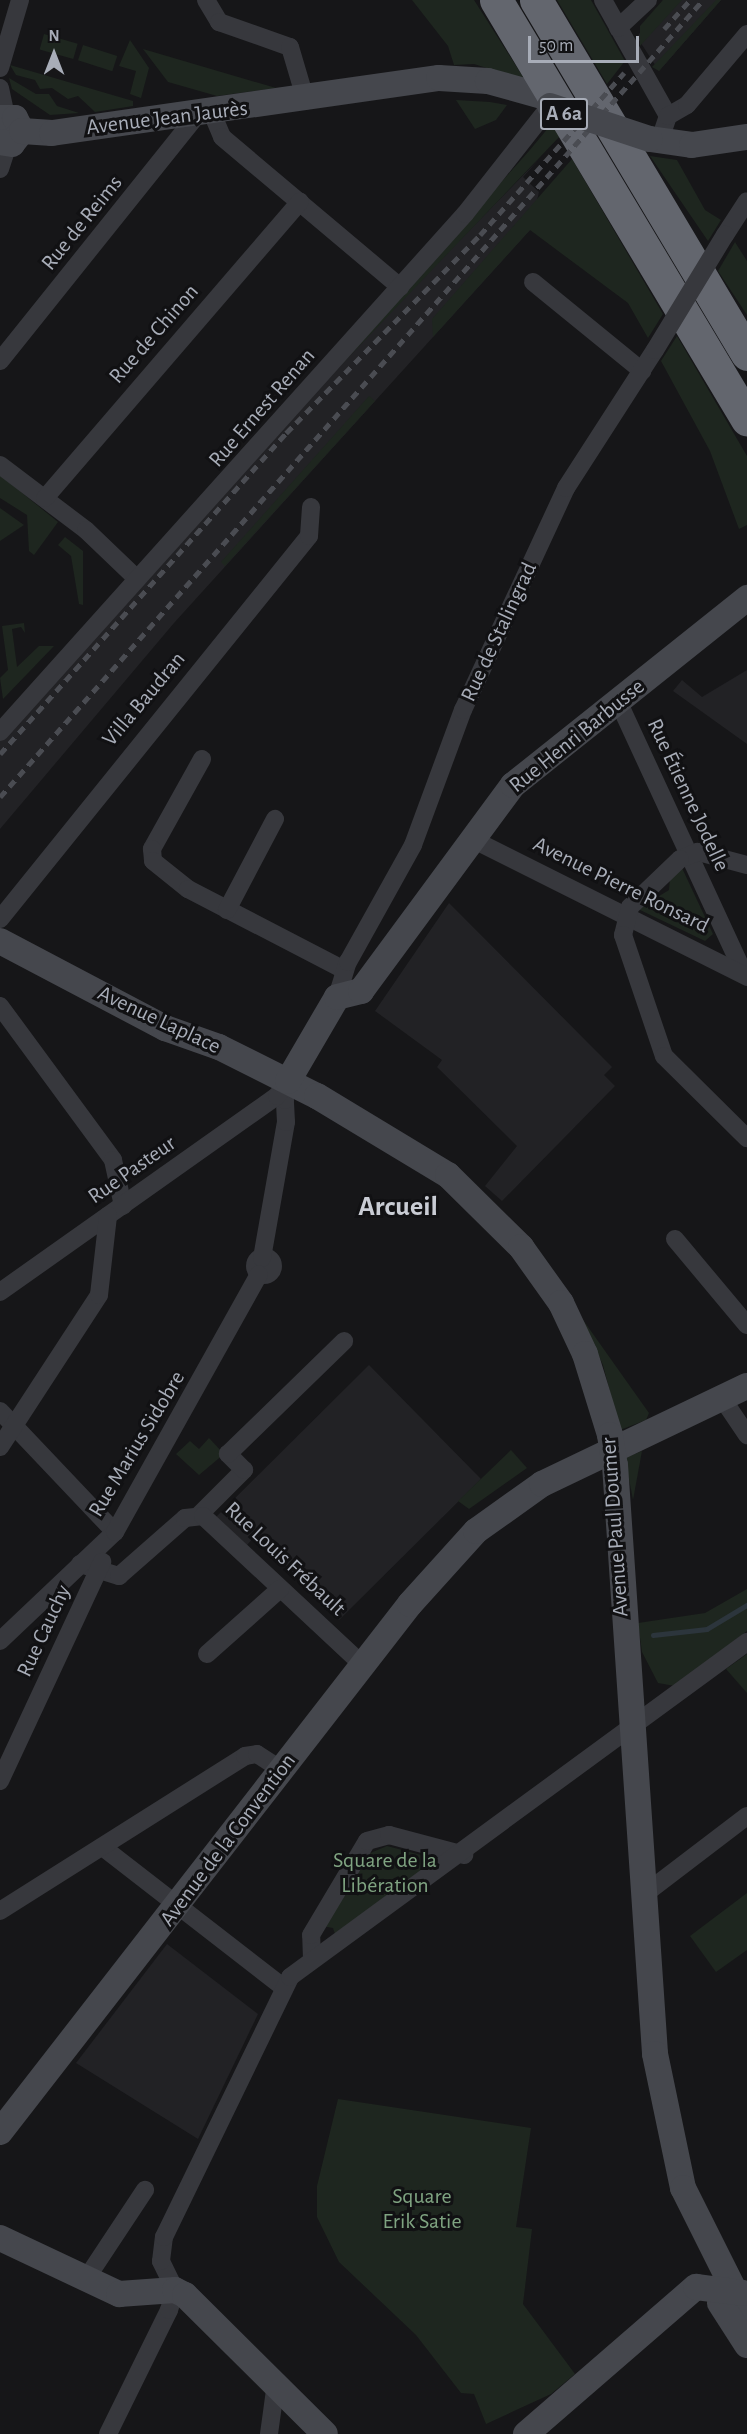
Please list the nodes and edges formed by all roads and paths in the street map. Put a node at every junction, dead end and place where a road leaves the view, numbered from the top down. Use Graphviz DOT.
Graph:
graph roads {
  1 [pos="20,0"];
  2 [pos="206,0"];
  3 [pos="496,0"];
  4 [pos="536,0"];
  5 [pos="603,0"];
  6 [pos="648,0"];
  7 [pos="618,28"];
  8 [pos="747,34"];
  9 [pos="0,68"];
  10 [pos="0,88"];
  11 [pos="309,100"];
  12 [pos="550,106"];
  13 [pos="205,113"];
  14 [pos="668,116"];
  15 [pos="7,130"];
  16 [pos="747,137"];
  17 [pos="655,140"];
  18 [pos="0,169"];
  19 [pos="747,201"];
  20 [pos="300,202"];
  21 [pos="533,282"];
  22 [pos="400,287"];
  23 [pos="747,354"];
  24 [pos="0,361"];
  25 [pos="642,371"];
  26 [pos="747,420"];
  27 [pos="0,465"];
  28 [pos="45,498"];
  29 [pos="311,507"];
  30 [pos="135,578"];
  31 [pos="747,598"];
  32 [pos="618,701"];
  33 [pos="0,732"];
  34 [pos="202,759"];
  35 [pos="275,819"];
  36 [pos="472,839"];
  37 [pos="689,855"];
  38 [pos="747,865"];
  39 [pos="227,910"];
  40 [pos="624,915"];
  41 [pos="0,918"];
  42 [pos="0,941"];
  43 [pos="344,970"];
  44 [pos="746,974"];
  45 [pos="337,996"];
  46 [pos="0,1006"];
  47 [pos="282,1089"];
  48 [pos="747,1138"];
  49 [pos="116,1211"];
  50 [pos="675,1239"];
  51 [pos="0,1292"];
  52 [pos="747,1324"];
  53 [pos="344,1341"];
  54 [pos="747,1386"];
  55 [pos="722,1398"];
  56 [pos="0,1411"];
  57 [pos="15,1426"];
  58 [pos="747,1435"];
  59 [pos="0,1447"];
  60 [pos="199,1515"];
  61 [pos="115,1533"];
  62 [pos="80,1564"];
  63 [pos="98,1572"];
  64 [pos="280,1589"];
  65 [pos="0,1641"];
  66 [pos="747,1642"];
  67 [pos="207,1654"];
  68 [pos="363,1665"];
  69 [pos="627,1732"];
  70 [pos="282,1770"];
  71 [pos="0,1781"];
  72 [pos="747,1816"];
  73 [pos="105,1849"];
  74 [pos="464,1855"];
  75 [pos="642,1896"];
  76 [pos="178,1906"];
  77 [pos="0,1911"];
  78 [pos="312,1959"];
  79 [pos="283,1987"];
  80 [pos="0,2132"];
  81 [pos="145,2190"];
  82 [pos="0,2238"];
  83 [pos="86,2279"];
  84 [pos="734,2287"];
  85 [pos="174,2290"];
  86 [pos="747,2316"];
  87 [pos="747,2345"];
  88 [pos="276,2383"];
  89 [pos="108,2434"];
  90 [pos="268,2434"];
  91 [pos="325,2434"];
  92 [pos="526,2434"];
  1 -- 9 [label="street"];
  2 -- 11 [label="street"];
  3 -- 26 [label="highway, A 6a"];
  4 -- 23 [label="highway, A 6a"];
  5 -- 7 [label="street"];
  6 -- 7 [label="street"];
  7 -- 14 [label="street"];
  8 -- 14 [label="street"];
  10 -- 15 [label="street"];
  11 -- 12 [label="main road, Avenue Jean Jaurès"];
  11 -- 13 [label="main road, Avenue Jean Jaurès"];
  11 -- 17 [label="main road, Avenue Jean Jaurès, bridge"];
  12 -- 17 [label="main road, Avenue Jean Jaurès, bridge"];
  12 -- 22 [label="street, Rue Ernest Renan"];
  13 -- 15 [label="main road, Avenue Jean Jaurès"];
  13 -- 20 [label="street"];
  13 -- 24 [label="street, Rue de Reims"];
  14 -- 17 [label="street"];
  15 -- 18 [label="street"];
  16 -- 17 [label="main road, Avenue Jean Jaurès"];
  19 -- 25 [label="street, Rue de Stalingrad, bridge"];
  20 -- 22 [label="street"];
  20 -- 28 [label="street, Rue de Chinon"];
  21 -- 25 [label="street"];
  22 -- 30 [label="street, Rue Ernest Renan"];
  25 -- 43 [label="street, Rue de Stalingrad"];
  27 -- 28 [label="street"];
  28 -- 30 [label="street"];
  29 -- 41 [label="street, Villa Baudran"];
  30 -- 33 [label="street, Rue Ernest Renan"];
  31 -- 32 [label="main road, Rue Henri Barbusse"];
  32 -- 36 [label="main road, Rue Henri Barbusse"];
  32 -- 37 [label="street, Rue Étienne Jodelle"];
  34 -- 39 [label="street"];
  35 -- 39 [label="street"];
  36 -- 40 [label="street, Avenue Pierre Ronsard"];
  36 -- 45 [label="main road, Rue Henri Barbusse"];
  37 -- 38 [label="street"];
  37 -- 40 [label="street"];
  37 -- 44 [label="street, Rue Étienne Jodelle"];
  39 -- 43 [label="street"];
  40 -- 44 [label="street, Avenue Pierre Ronsard"];
  40 -- 48 [label="street"];
  42 -- 47 [label="main road, Avenue Laplace"];
  43 -- 45 [label="street, Rue de Stalingrad"];
  45 -- 47 [label="main road, Rue de Stalingrad"];
  46 -- 49 [label="street"];
  47 -- 49 [label="street, Rue Pasteur"];
  47 -- 61 [label="street, Rue Marius Sidobre"];
  47 -- 69 [label="main road, Avenue Paul Doumer, bridge"];
  49 -- 51 [label="street, Rue Pasteur"];
  49 -- 57 [label="street"];
  50 -- 52 [label="street"];
  53 -- 60 [label="street"];
  54 -- 55 [label="main road, Avenue de la Convention"];
  55 -- 58 [label="street"];
  55 -- 68 [label="main road, Avenue de la Convention"];
  56 -- 57 [label="street"];
  57 -- 59 [label="street"];
  57 -- 61 [label="street"];
  60 -- 63 [label="street, Rue Louis Frébault"];
  60 -- 64 [label="street, Rue Louis Frébault"];
  61 -- 62 [label="street, Rue Marius Sidobre"];
  61 -- 63 [label="street, Rue Cauchy"];
  62 -- 63 [label="street, Rue Louis Frébault"];
  62 -- 65 [label="street, Rue Marius Sidobre"];
  63 -- 71 [label="street, Rue Cauchy"];
  64 -- 67 [label="street"];
  64 -- 68 [label="street, Rue Louis Frébault"];
  66 -- 69 [label="street"];
  68 -- 70 [label="main road, Avenue de la Convention"];
  69 -- 74 [label="street"];
  69 -- 75 [label="main road, Avenue Paul Doumer"];
  70 -- 73 [label="street"];
  70 -- 76 [label="main road, Avenue de la Convention"];
  72 -- 75 [label="street"];
  73 -- 76 [label="street"];
  73 -- 77 [label="street"];
  74 -- 78 [label="street"];
  74 -- 78 [label="street"];
  75 -- 84 [label="main road, Avenue Paul Doumer"];
  76 -- 79 [label="street"];
  76 -- 80 [label="main road, Avenue de la Convention"];
  78 -- 79 [label="street"];
  79 -- 85 [label="street"];
  81 -- 83 [label="street"];
  82 -- 83 [label="main road"];
  83 -- 85 [label="main road"];
  84 -- 86 [label="main road"];
  84 -- 87 [label="main road"];
  84 -- 92 [label="main road"];
  85 -- 88 [label="main road"];
  85 -- 89 [label="street"];
  88 -- 90 [label="street"];
  88 -- 91 [label="main road"];
}
